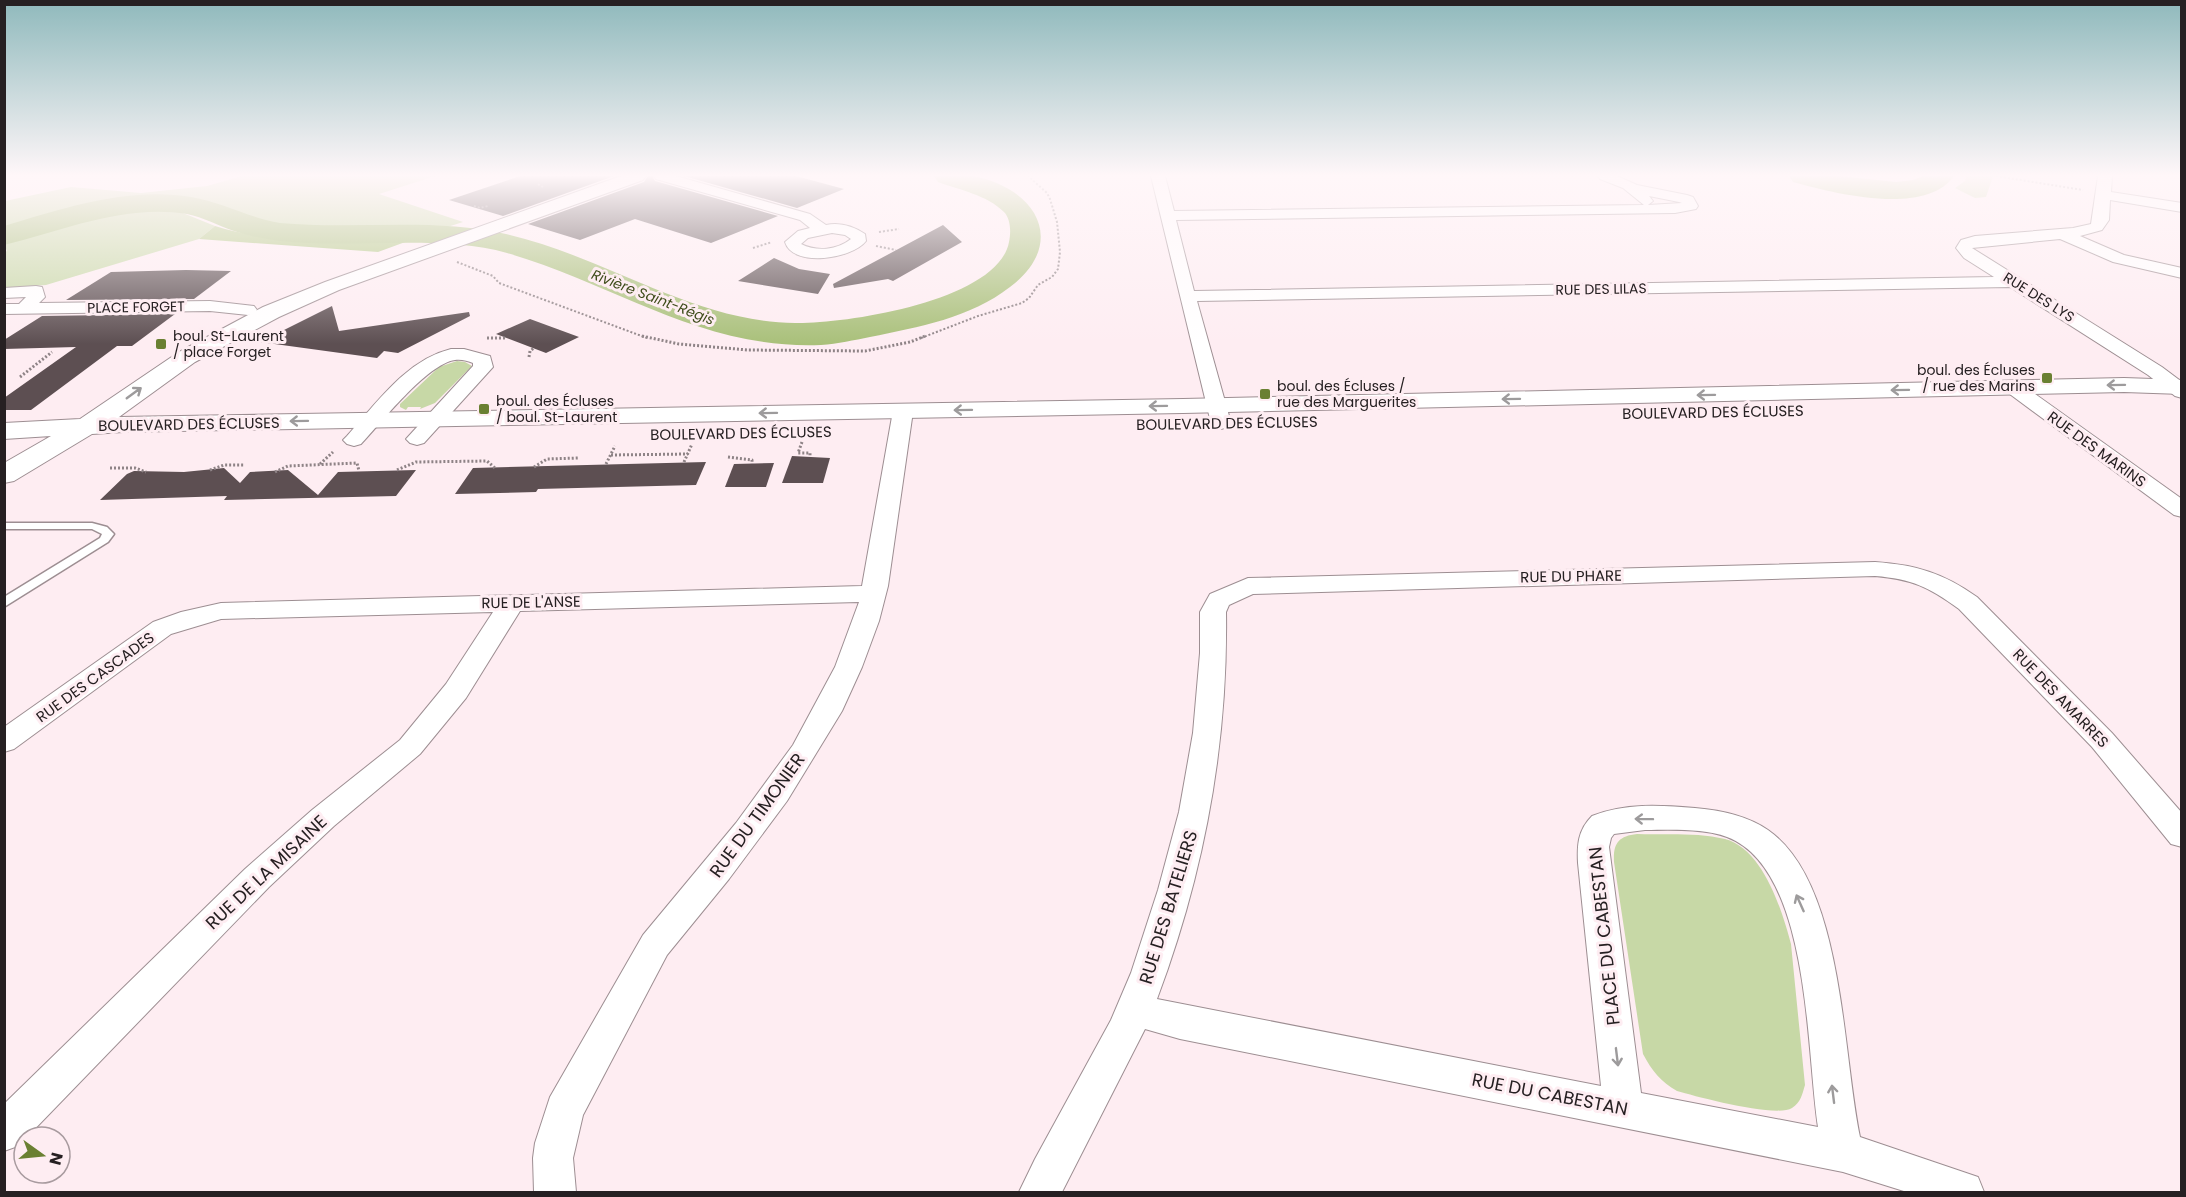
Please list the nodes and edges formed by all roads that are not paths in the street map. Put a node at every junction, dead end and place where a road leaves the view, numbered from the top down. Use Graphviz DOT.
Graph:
graph roads {
  1 [pos="452,232"];
  2 [pos="483,232"];
  3 [pos="1171,232"];
  4 [pos="2071,232"];
  5 [pos="2062,234"];
  6 [pos="2181,273"];
  7 [pos="2015,282"];
  8 [pos="4,293"];
  9 [pos="1186,296"];
  10 [pos="4,309"];
  11 [pos="23,309"];
  12 [pos="248,310"];
  13 [pos="2014,388"];
  14 [pos="2180,392"];
  15 [pos="1674,404"];
  16 [pos="2037,405"];
  17 [pos="1219,414"];
  18 [pos="373,420"];
  19 [pos="902,420"];
  20 [pos="86,426"];
  21 [pos="425,430"];
  22 [pos="52,437"];
  23 [pos="10,445"];
  24 [pos="343,446"];
  25 [pos="4,475"];
  26 [pos="2181,510"];
  27 [pos="4,526"];
  28 [pos="1925,577"];
  29 [pos="873,594"];
  30 [pos="1219,600"];
  31 [pos="4,603"];
  32 [pos="512,603"];
  33 [pos="189,618"];
  34 [pos="4,742"];
  35 [pos="2181,836"];
  36 [pos="1134,1010"];
  37 [pos="1623,1108"];
  38 [pos="4,1132"];
  39 [pos="1843,1152"];
  40 [pos="555,1192"];
  41 [pos="1040,1192"];
  42 [pos="1963,1192"];
  1 -- 12 [label="street"];
  20 -- 2 [label="street, one-way"];
  3 -- 9 [label="street"];
  4 -- 5 [label="street, RUE DES LYS"];
  5 -- 6 [label="street"];
  5 -- 7 [label="street, RUE DES LYS"];
  7 -- 9 [label="street, RUE DES LILAS"];
  7 -- 14 [label="street, RUE DES LYS"];
  8 -- 11 [label="street"];
  9 -- 17 [label="street"];
  10 -- 11 [label="street, PLACE FORGET"];
  11 -- 12 [label="street, PLACE FORGET"];
  12 -- 22 [label="street"];
  14 -- 13 [label="street, BOULEVARD DES ÉCLUSES, one-way"];
  13 -- 15 [label="street, BOULEVARD DES ÉCLUSES, one-way"];
  13 -- 16 [label="street, RUE DES MARINS"];
  14 -- 16 [label="street, BOULEVARD DES ÉCLUSES"];
  15 -- 16 [label="street, BOULEVARD DES ÉCLUSES"];
  15 -- 17 [label="street, BOULEVARD DES ÉCLUSES"];
  16 -- 26 [label="street, RUE DES MARINS"];
  17 -- 19 [label="street, BOULEVARD DES ÉCLUSES"];
  18 -- 20 [label="street, BOULEVARD DES ÉCLUSES, one-way"];
  18 -- 21 [label="street, BOULEVARD DES ÉCLUSES"];
  18 -- 21 [label="street"];
  18 -- 24 [label="street"];
  19 -- 21 [label="street, BOULEVARD DES ÉCLUSES"];
  19 -- 29 [label="street, RUE DU TIMONIER"];
  20 -- 22 [label="street"];
  21 -- 24 [label="street, BOULEVARD DES ÉCLUSES"];
  22 -- 23 [label="street, BOULEVARD DES ÉCLUSES"];
  22 -- 24 [label="street, BOULEVARD DES ÉCLUSES"];
  22 -- 25 [label="street"];
  27 -- 31 [label="lane"];
  28 -- 30 [label="street, RUE DU PHARE"];
  28 -- 35 [label="street, RUE DES AMARRES"];
  29 -- 32 [label="street, RUE DE L'ANSE"];
  29 -- 40 [label="street, RUE DU TIMONIER"];
  30 -- 36 [label="street, RUE DES BATELIERS"];
  32 -- 33 [label="street, RUE DE L'ANSE"];
  32 -- 38 [label="street, RUE DE LA MISAINE"];
  33 -- 34 [label="street, RUE DES CASCADES"];
  36 -- 37 [label="street, RUE DU CABESTAN"];
  36 -- 41 [label="street, RUE DES BATELIERS"];
  37 -- 39 [label="street, RUE DU CABESTAN"];
  39 -- 37 [label="street, PLACE DU CABESTAN, one-way"];
  39 -- 42 [label="street, RUE DU CABESTAN"];
}
